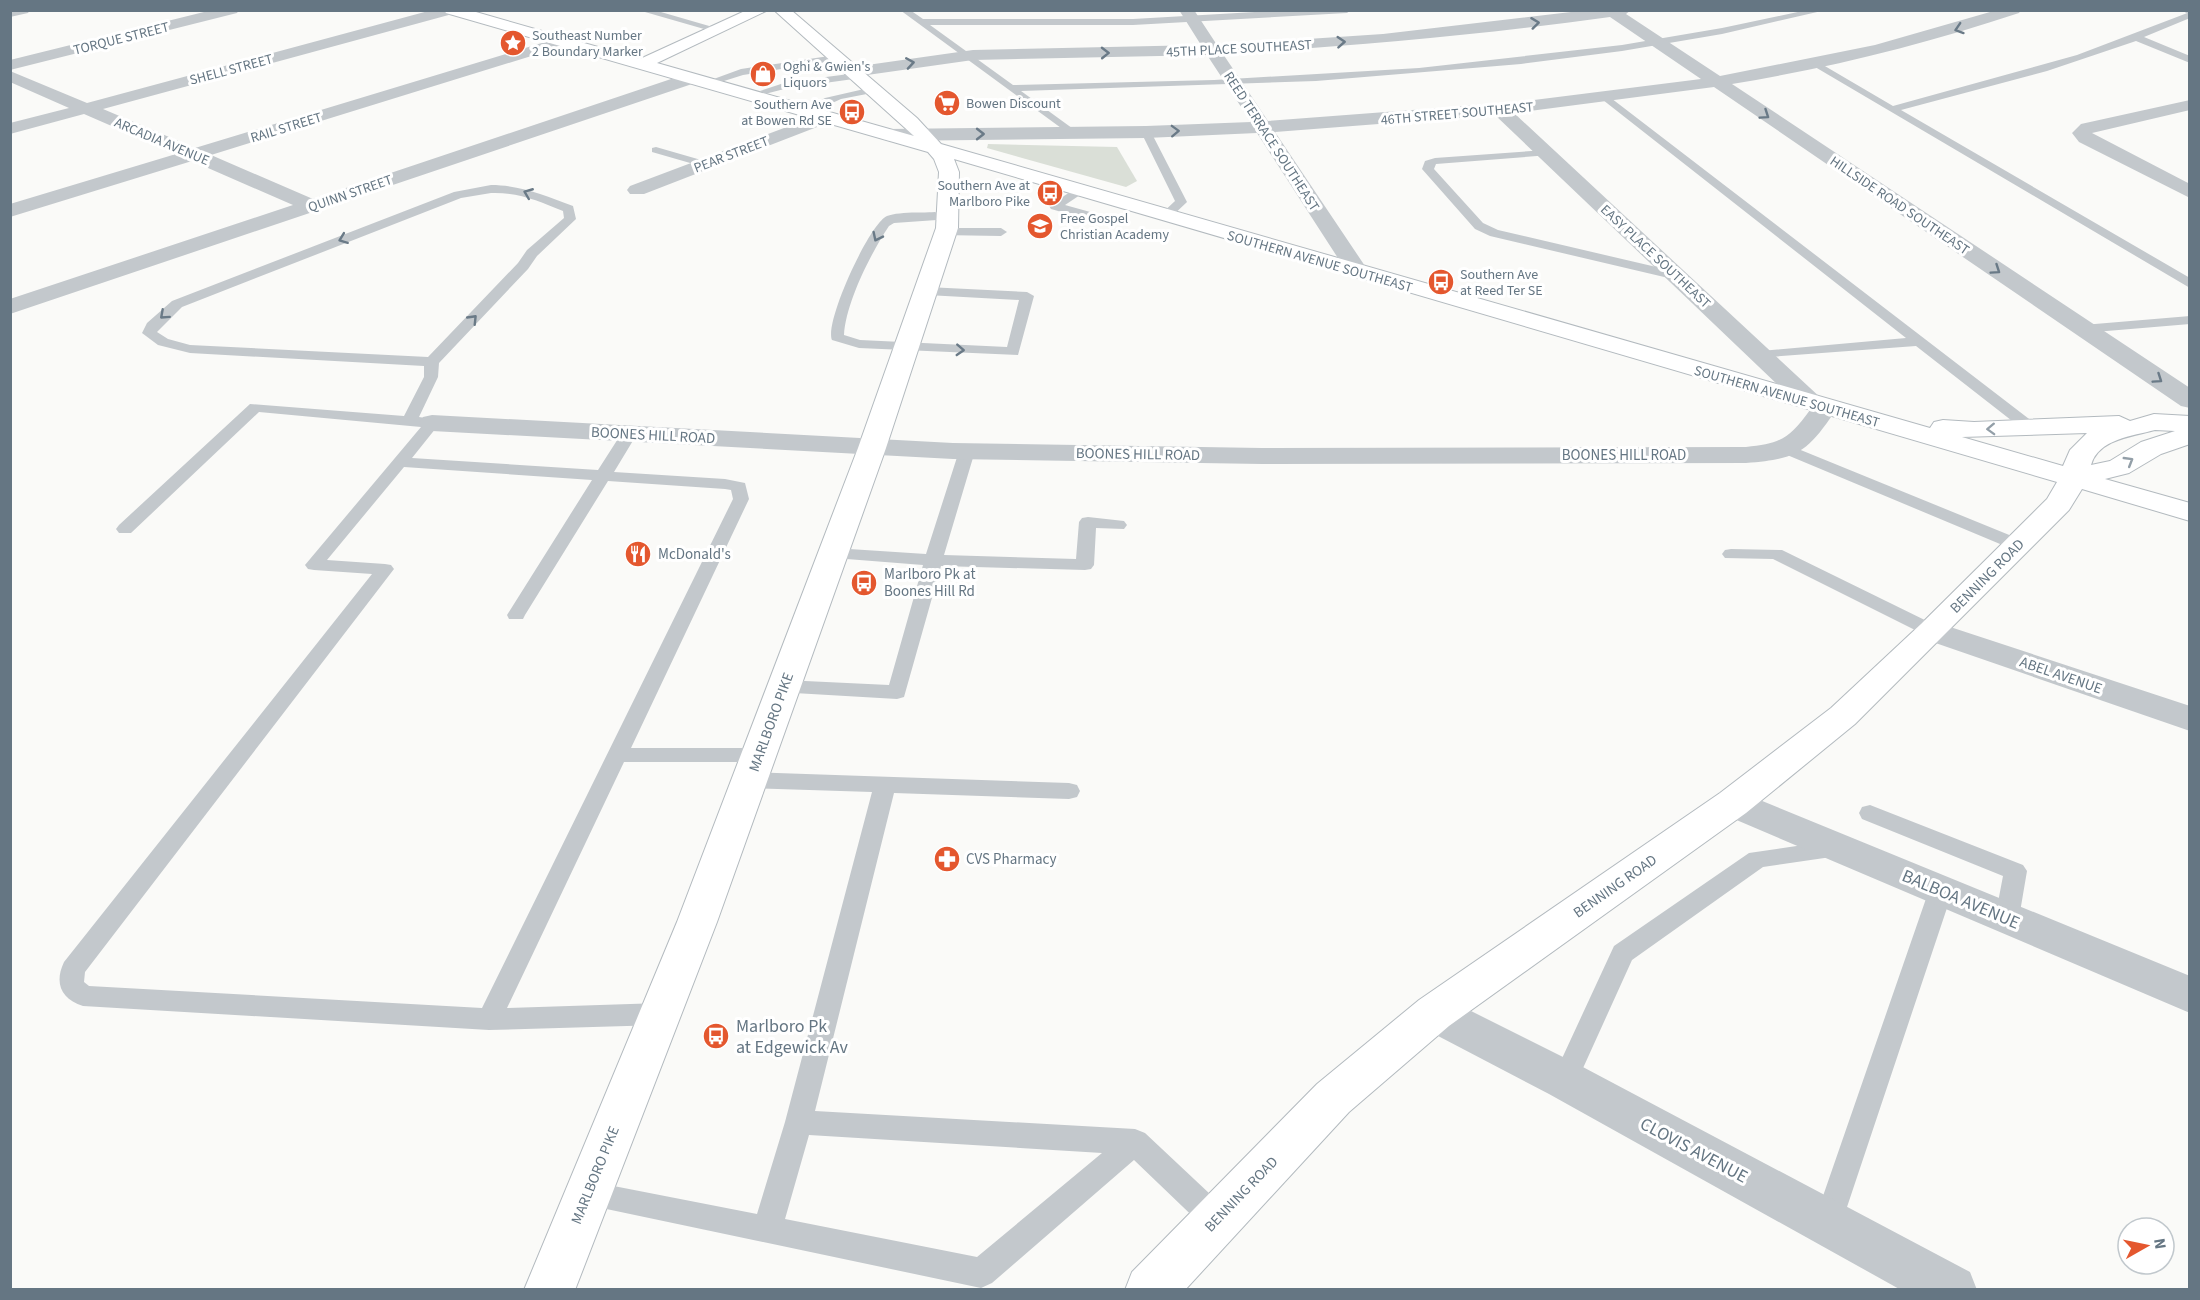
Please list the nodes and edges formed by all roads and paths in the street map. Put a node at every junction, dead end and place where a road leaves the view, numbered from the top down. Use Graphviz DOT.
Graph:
graph roads {
  1 [pos="23,10"];
  2 [pos="232,10"];
  3 [pos="451,10"];
  4 [pos="642,10"];
  5 [pos="761,10"];
  6 [pos="781,10"];
  7 [pos="904,10"];
  8 [pos="1347,10"];
  9 [pos="1822,10"];
  10 [pos="2014,10"];
  11 [pos="1616,11"];
  12 [pos="2189,12"];
  13 [pos="10,13"];
  14 [pos="1189,15"];
  15 [pos="919,22"];
  16 [pos="718,30"];
  17 [pos="2138,38"];
  18 [pos="561,42"];
  19 [pos="1658,42"];
  20 [pos="1211,50"];
  21 [pos="964,55"];
  22 [pos="836,58"];
  23 [pos="2190,60"];
  24 [pos="1815,64"];
  25 [pos="10,65"];
  26 [pos="640,65"];
  27 [pos="855,74"];
  28 [pos="10,76"];
  29 [pos="697,81"];
  30 [pos="815,81"];
  31 [pos="1716,82"];
  32 [pos="1233,83"];
  33 [pos="1010,88"];
  34 [pos="873,90"];
  35 [pos="765,91"];
  36 [pos="837,97"];
  37 [pos="1607,98"];
  38 [pos="2190,105"];
  39 [pos="85,108"];
  40 [pos="1892,109"];
  41 [pos="1500,110"];
  42 [pos="804,112"];
  43 [pos="824,118"];
  44 [pos="1263,127"];
  45 [pos="10,129"];
  46 [pos="1146,132"];
  47 [pos="1072,133"];
  48 [pos="928,141"];
  49 [pos="656,150"];
  50 [pos="1546,153"];
  51 [pos="194,155"];
  52 [pos="704,164"];
  53 [pos="637,190"];
  54 [pos="1079,190"];
  55 [pos="2190,192"];
  56 [pos="313,206"];
  57 [pos="10,211"];
  58 [pos="1165,216"];
  59 [pos="1097,218"];
  60 [pos="946,224"];
  61 [pos="1002,232"];
  62 [pos="1358,272"];
  63 [pos="1677,276"];
  64 [pos="2190,284"];
  65 [pos="927,291"];
  66 [pos="10,307"];
  67 [pos="2190,320"];
  68 [pos="2083,328"];
  69 [pos="1920,341"];
  70 [pos="907,347"];
  71 [pos="1761,355"];
  72 [pos="432,362"];
  73 [pos="2190,400"];
  74 [pos="1818,405"];
  75 [pos="1867,419"];
  76 [pos="420,422"];
  77 [pos="2154,422"];
  78 [pos="2190,424"];
  79 [pos="2031,428"];
  80 [pos="629,434"];
  81 [pos="2190,435"];
  82 [pos="872,448"];
  83 [pos="1786,448"];
  84 [pos="967,451"];
  85 [pos="399,462"];
  86 [pos="603,476"];
  87 [pos="2074,478"];
  88 [pos="2190,512"];
  89 [pos="1118,525"];
  90 [pos="125,529"];
  91 [pos="2018,545"];
  92 [pos="834,553"];
  93 [pos="1731,554"];
  94 [pos="933,560"];
  95 [pos="516,615"];
  96 [pos="1932,631"];
  97 [pos="784,687"];
  98 [pos="2190,719"];
  99 [pos="619,755"];
  100 [pos="755,767"];
  101 [pos="885,784"];
  102 [pos="1069,791"];
  103 [pos="1733,803"];
  104 [pos="1870,813"];
  105 [pos="1840,848"];
  106 [pos="1941,890"];
  107 [pos="2007,918"];
  108 [pos="2190,995"];
  109 [pos="1434,1013"];
  110 [pos="661,1014"];
  111 [pos="489,1019"];
  112 [pos="1565,1080"];
  113 [pos="799,1122"];
  114 [pos="1135,1142"];
  115 [pos="588,1194"];
  116 [pos="1217,1220"];
  117 [pos="1828,1222"];
  118 [pos="767,1230"];
  119 [pos="549,1290"];
  120 [pos="1150,1290"];
  121 [pos="1952,1290"];
  1 -- 13 [label="street"];
  2 -- 25 [label="street, TORQUE STREET"];
  3 -- 18 [label="main road, SOUTHERN AVENUE SOUTHEAST"];
  3 -- 39 [label="street, SHELL STREET"];
  4 -- 16 [label="lane"];
  5 -- 16 [label="main road"];
  6 -- 22 [label="main road"];
  7 -- 15 [label="lane"];
  8 -- 14 [label="lane"];
  9 -- 19 [label="lane"];
  10 -- 24 [label="street, 46TH STREET SOUTHEAST, one-way"];
  11 -- 19 [label="street, HILLSIDE ROAD SOUTHEAST"];
  20 -- 11 [label="street, 45TH PLACE SOUTHEAST, one-way"];
  12 -- 17 [label="lane"];
  14 -- 15 [label="lane"];
  14 -- 20 [label="street, REED TERRACE SOUTHEAST"];
  15 -- 21 [label="lane"];
  16 -- 26 [label="main road"];
  17 -- 23 [label="lane"];
  17 -- 40 [label="lane"];
  18 -- 26 [label="main road, SOUTHERN AVENUE SOUTHEAST"];
  18 -- 51 [label="street, RAIL STREET"];
  19 -- 31 [label="street, HILLSIDE ROAD SOUTHEAST"];
  19 -- 32 [label="lane"];
  21 -- 20 [label="street, 45TH PLACE SOUTHEAST, one-way"];
  20 -- 32 [label="street, REED TERRACE SOUTHEAST"];
  27 -- 21 [label="street, 45TH PLACE SOUTHEAST, one-way"];
  21 -- 33 [label="lane"];
  22 -- 27 [label="main road"];
  22 -- 29 [label="lane"];
  24 -- 31 [label="street, 46TH STREET SOUTHEAST"];
  24 -- 40 [label="lane"];
  26 -- 29 [label="main road, SOUTHERN AVENUE SOUTHEAST"];
  27 -- 30 [label="lane"];
  27 -- 34 [label="main road"];
  28 -- 39 [label="street, ARCADIA AVENUE"];
  29 -- 42 [label="main road, SOUTHERN AVENUE SOUTHEAST"];
  29 -- 56 [label="street, QUINN STREET"];
  30 -- 35 [label="lane"];
  30 -- 36 [label="lane"];
  31 -- 37 [label="street, 46TH STREET SOUTHEAST"];
  31 -- 68 [label="street, HILLSIDE ROAD SOUTHEAST, one-way"];
  32 -- 33 [label="lane"];
  32 -- 44 [label="street, REED TERRACE SOUTHEAST"];
  33 -- 47 [label="lane"];
  34 -- 36 [label="lane"];
  34 -- 48 [label="main road"];
  36 -- 42 [label="lane"];
  37 -- 41 [label="street, 46TH STREET SOUTHEAST"];
  37 -- 69 [label="lane"];
  38 -- 55 [label="street"];
  39 -- 45 [label="street, SHELL STREET"];
  39 -- 51 [label="street, ARCADIA AVENUE"];
  40 -- 64 [label="lane"];
  41 -- 44 [label="street, 46TH STREET SOUTHEAST"];
  41 -- 50 [label="street, EASY PLACE SOUTHEAST"];
  42 -- 43 [label="main road, SOUTHERN AVENUE SOUTHEAST"];
  43 -- 48 [label="main road, SOUTHERN AVENUE SOUTHEAST"];
  43 -- 52 [label="street, PEAR STREET"];
  46 -- 44 [label="street, 46TH STREET SOUTHEAST, one-way"];
  44 -- 62 [label="street, REED TERRACE SOUTHEAST"];
  46 -- 47 [label="street, 46TH STREET SOUTHEAST"];
  46 -- 58 [label="lane"];
  48 -- 47 [label="street, 46TH STREET SOUTHEAST, one-way"];
  48 -- 54 [label="main road, SOUTHERN AVENUE SOUTHEAST"];
  48 -- 60 [label="main road, MARLBORO PIKE"];
  49 -- 52 [label="lane"];
  50 -- 63 [label="street, EASY PLACE SOUTHEAST"];
  50 -- 63 [label="lane"];
  51 -- 56 [label="street, ARCADIA AVENUE"];
  51 -- 57 [label="street, RAIL STREET"];
  52 -- 53 [label="street, PEAR STREET"];
  54 -- 58 [label="main road, SOUTHERN AVENUE SOUTHEAST"];
  54 -- 59 [label="lane"];
  56 -- 66 [label="street, QUINN STREET"];
  58 -- 62 [label="main road, SOUTHERN AVENUE SOUTHEAST"];
  60 -- 61 [label="lane"];
  60 -- 65 [label="main road, MARLBORO PIKE"];
  60 -- 70 [label="lane, one-way"];
  62 -- 74 [label="main road, SOUTHERN AVENUE SOUTHEAST"];
  63 -- 71 [label="street, EASY PLACE SOUTHEAST"];
  65 -- 70 [label="main road, MARLBORO PIKE"];
  70 -- 65 [label="lane, one-way"];
  67 -- 68 [label="lane"];
  68 -- 73 [label="street, HILLSIDE ROAD SOUTHEAST, one-way"];
  69 -- 71 [label="lane"];
  69 -- 79 [label="lane"];
  70 -- 82 [label="main road, MARLBORO PIKE"];
  71 -- 74 [label="street, EASY PLACE SOUTHEAST"];
  72 -- 72 [label="lane, one-way"];
  72 -- 76 [label="lane"];
  74 -- 75 [label="main road, SOUTHERN AVENUE SOUTHEAST"];
  74 -- 83 [label="street, BOONES HILL ROAD"];
  79 -- 75 [label="main road, one-way"];
  75 -- 87 [label="main road, SOUTHERN AVENUE SOUTHEAST"];
  76 -- 80 [label="street, BOONES HILL ROAD"];
  76 -- 85 [label="lane"];
  76 -- 90 [label="lane"];
  77 -- 78 [label="main road"];
  77 -- 79 [label="main road"];
  77 -- 87 [label="main road, BENNING ROAD"];
  80 -- 82 [label="street, BOONES HILL ROAD"];
  80 -- 86 [label="lane"];
  87 -- 81 [label="main road, one-way"];
  82 -- 84 [label="street, BOONES HILL ROAD"];
  82 -- 92 [label="main road, MARLBORO PIKE"];
  83 -- 84 [label="street, BOONES HILL ROAD"];
  83 -- 91 [label="lane"];
  84 -- 94 [label="lane"];
  85 -- 86 [label="lane"];
  85 -- 111 [label="lane"];
  86 -- 95 [label="lane"];
  86 -- 99 [label="lane"];
  87 -- 88 [label="main road, SOUTHERN AVENUE SOUTHEAST"];
  87 -- 91 [label="main road, BENNING ROAD"];
  89 -- 94 [label="lane"];
  91 -- 96 [label="main road, BENNING ROAD"];
  92 -- 94 [label="lane"];
  92 -- 97 [label="main road, MARLBORO PIKE"];
  93 -- 96 [label="lane"];
  94 -- 97 [label="lane"];
  96 -- 98 [label="street, ABEL AVENUE"];
  96 -- 103 [label="main road, BENNING ROAD"];
  97 -- 100 [label="main road, MARLBORO PIKE"];
  99 -- 100 [label="lane"];
  99 -- 111 [label="lane"];
  100 -- 101 [label="lane"];
  100 -- 110 [label="main road, MARLBORO PIKE"];
  101 -- 102 [label="lane"];
  101 -- 113 [label="lane"];
  103 -- 105 [label="street, BALBOA AVENUE"];
  103 -- 109 [label="main road, BENNING ROAD"];
  104 -- 107 [label="lane"];
  105 -- 106 [label="street, BALBOA AVENUE"];
  105 -- 112 [label="lane"];
  106 -- 107 [label="street, BALBOA AVENUE"];
  106 -- 117 [label="lane"];
  107 -- 108 [label="street, BALBOA AVENUE"];
  109 -- 112 [label="street, CLOVIS AVENUE"];
  109 -- 116 [label="main road, BENNING ROAD"];
  110 -- 111 [label="lane"];
  110 -- 115 [label="main road, MARLBORO PIKE"];
  112 -- 117 [label="street, CLOVIS AVENUE"];
  113 -- 114 [label="lane"];
  113 -- 118 [label="lane"];
  114 -- 116 [label="lane"];
  114 -- 118 [label="lane"];
  115 -- 118 [label="lane"];
  115 -- 119 [label="main road, MARLBORO PIKE"];
  116 -- 120 [label="main road, BENNING ROAD"];
  117 -- 121 [label="street, CLOVIS AVENUE"];
}
